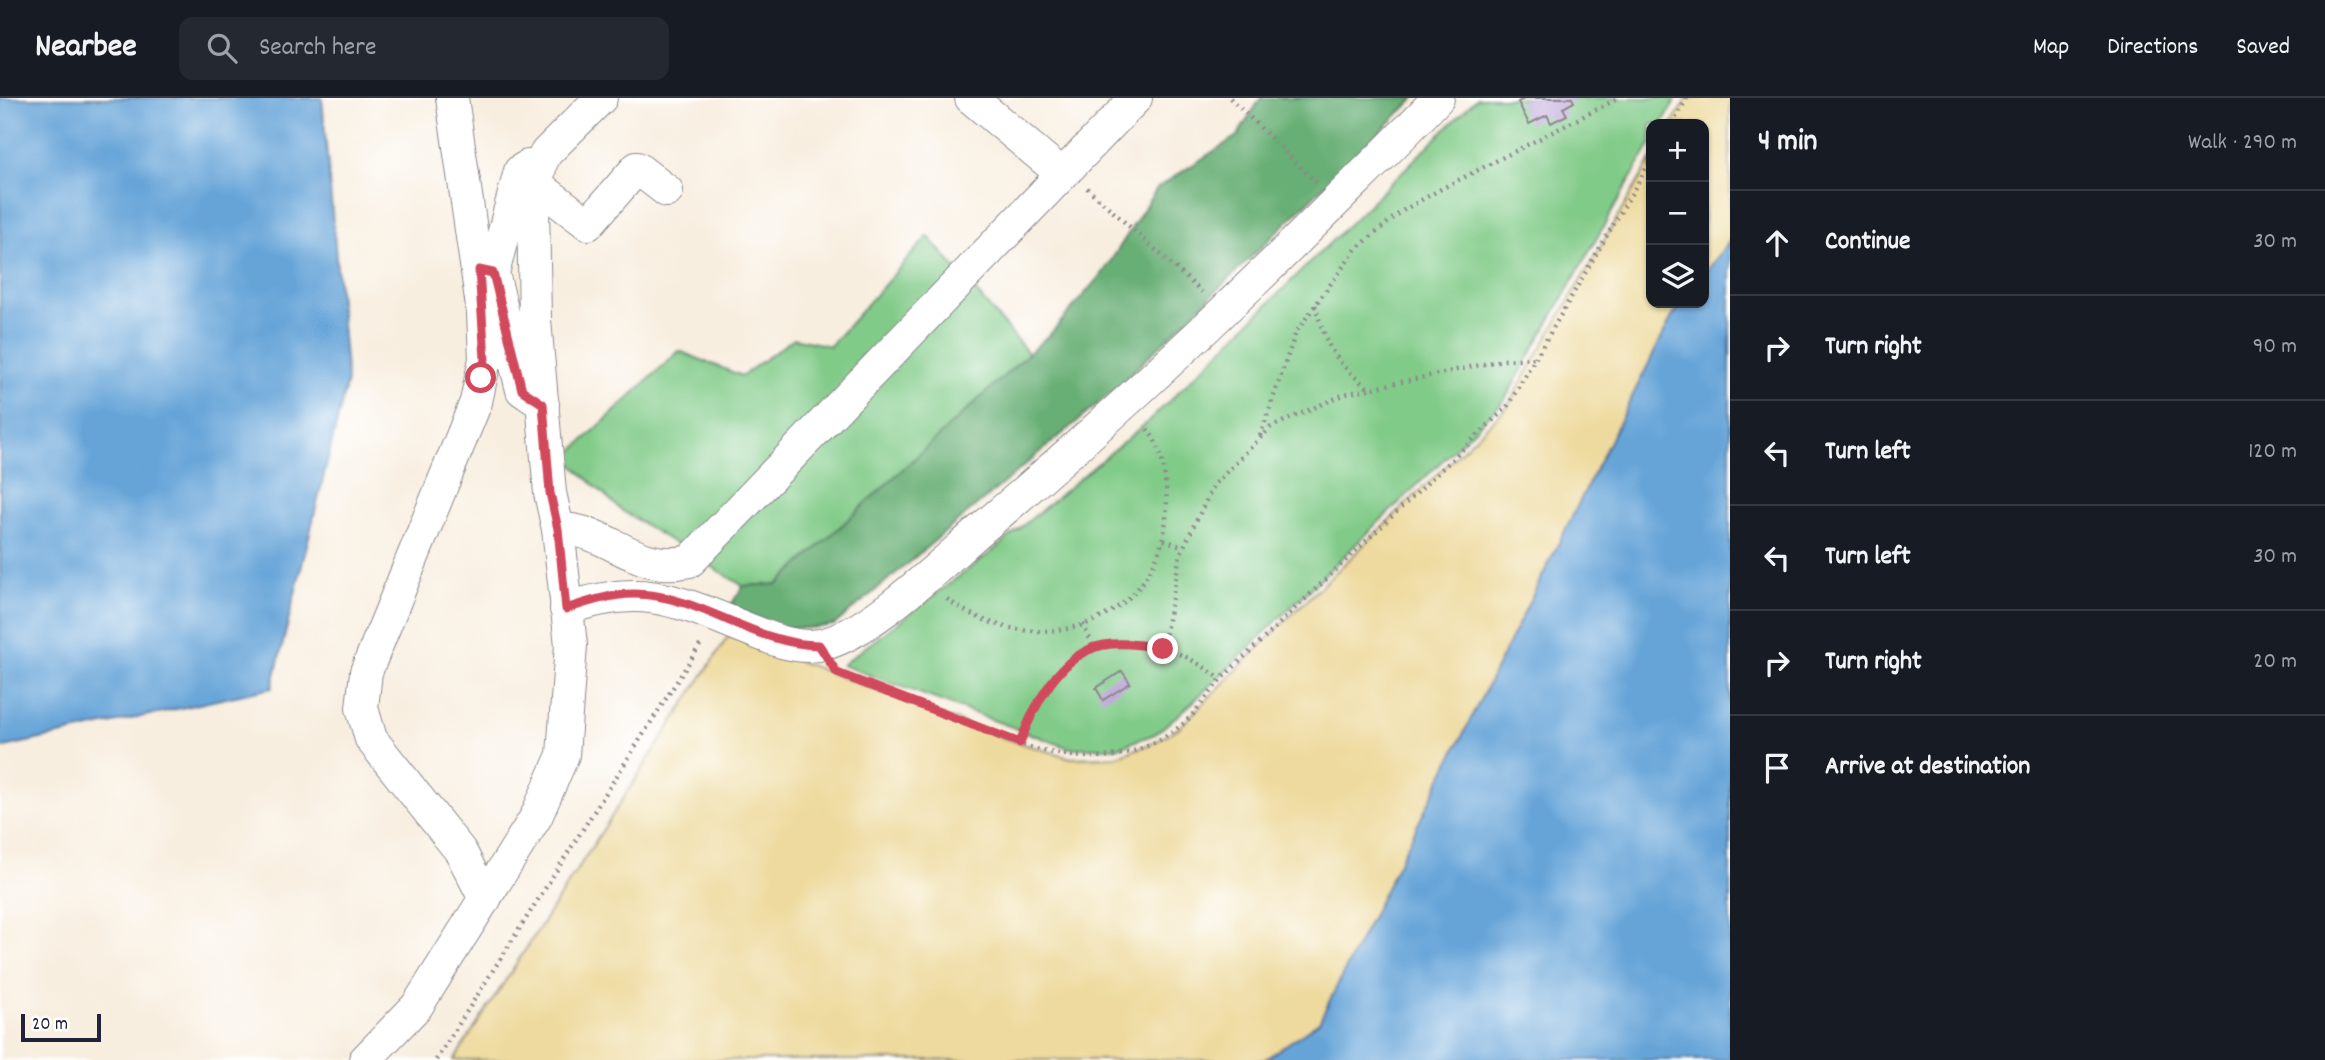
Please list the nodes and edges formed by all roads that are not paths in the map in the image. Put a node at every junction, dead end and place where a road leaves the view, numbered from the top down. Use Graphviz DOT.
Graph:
graph roads {
  1 [pos="453,98"];
  2 [pos="601,98"];
  3 [pos="971,98"];
  4 [pos="1136,98"];
  5 [pos="1438,98"];
  6 [pos="546,153"];
  7 [pos="1063,170"];
  8 [pos="537,185"];
  9 [pos="667,191"];
  10 [pos="486,272"];
  11 [pos="543,404"];
  12 [pos="558,529"];
  13 [pos="566,609"];
  14 [pos="485,899"];
  15 [pos="365,1060"];
  1 -- 10 [label="street"];
  2 -- 6 [label="street"];
  3 -- 7 [label="street"];
  4 -- 7 [label="street"];
  5 -- 13 [label="street"];
  6 -- 8 [label="street"];
  6 -- 10 [label="street"];
  7 -- 12 [label="street"];
  8 -- 9 [label="street"];
  8 -- 11 [label="street"];
  10 -- 11 [label="street"];
  10 -- 14 [label="street"];
  11 -- 12 [label="street"];
  12 -- 13 [label="street"];
  13 -- 14 [label="street"];
  14 -- 15 [label="street"];
}
